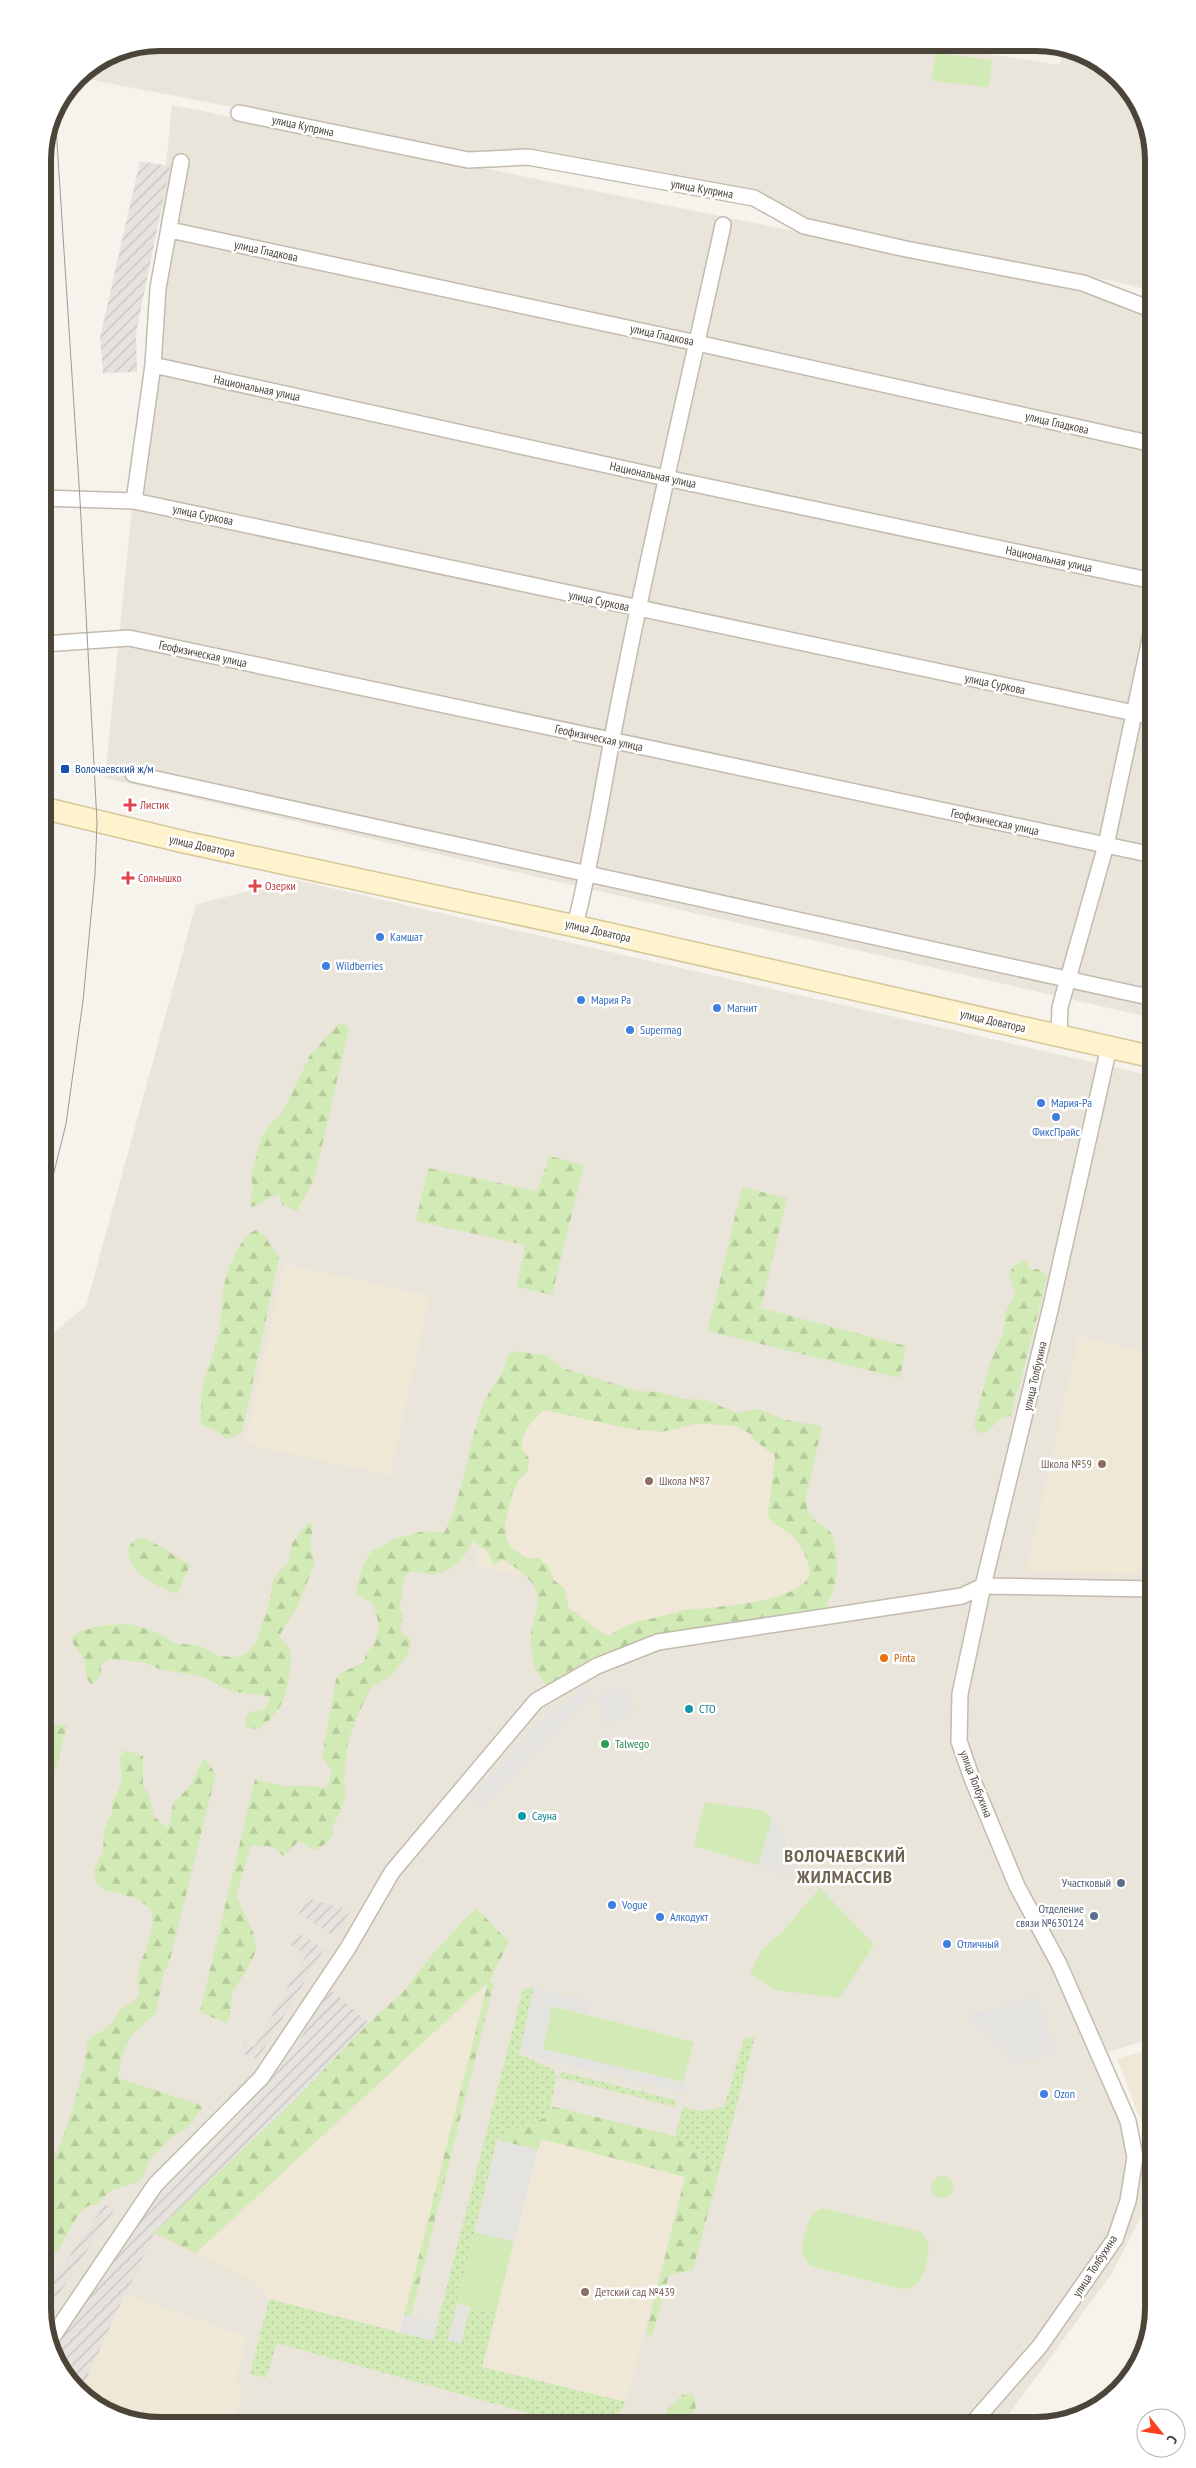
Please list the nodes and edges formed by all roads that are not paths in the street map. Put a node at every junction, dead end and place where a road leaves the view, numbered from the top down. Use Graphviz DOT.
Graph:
graph roads {
  1 [pos="239,113"];
  2 [pos="181,162"];
  3 [pos="723,225"];
  4 [pos="170,230"];
  5 [pos="1145,307"];
  6 [pos="697,343"];
  7 [pos="153,365"];
  8 [pos="1145,442"];
  9 [pos="666,478"];
  10 [pos="51,498"];
  11 [pos="134,501"];
  12 [pos="1145,579"];
  13 [pos="638,609"];
  14 [pos="51,643"];
  15 [pos="1145,670"];
  16 [pos="1136,714"];
  17 [pos="1145,716"];
  18 [pos="611,740"];
  19 [pos="133,774"];
  20 [pos="51,810"];
  21 [pos="1106,845"];
  22 [pos="1145,853"];
  23 [pos="588,876"];
  24 [pos="575,926"];
  25 [pos="1066,979"];
  26 [pos="1145,996"];
  27 [pos="1059,1036"];
  28 [pos="1109,1046"];
  29 [pos="1145,1055"];
  30 [pos="983,1586"];
  31 [pos="1145,1589"];
  32 [pos="54,2334"];
  33 [pos="978,2417"];
  1 -- 5 [label="street, улица Куприна"];
  2 -- 4 [label="street"];
  3 -- 6 [label="street"];
  4 -- 6 [label="street, улица Гладкова"];
  4 -- 7 [label="street"];
  6 -- 8 [label="street, улица Гладкова"];
  6 -- 9 [label="street"];
  7 -- 9 [label="street, Национальная улица"];
  7 -- 11 [label="street"];
  9 -- 12 [label="street, Национальная улица"];
  9 -- 13 [label="street"];
  10 -- 11 [label="street, улица Суркова"];
  11 -- 13 [label="street, улица Суркова"];
  13 -- 16 [label="street, улица Суркова"];
  13 -- 18 [label="street"];
  14 -- 18 [label="street, Геофизическая улица"];
  15 -- 16 [label="street"];
  16 -- 17 [label="street, улица Суркова"];
  16 -- 21 [label="street"];
  18 -- 21 [label="street, Геофизическая улица"];
  18 -- 23 [label="street"];
  19 -- 23 [label="street"];
  20 -- 24 [label="main road, улица Доватора"];
  21 -- 22 [label="street, Геофизическая улица"];
  21 -- 25 [label="street"];
  23 -- 24 [label="street"];
  23 -- 25 [label="street"];
  24 -- 27 [label="main road, улица Доватора"];
  25 -- 26 [label="street"];
  25 -- 27 [label="street"];
  27 -- 28 [label="main road, улица Доватора"];
  28 -- 29 [label="main road, улица Доватора"];
  28 -- 30 [label="street, улица Толбухина"];
  30 -- 31 [label="street"];
  30 -- 32 [label="street"];
  30 -- 33 [label="street, улица Толбухина"];
}
